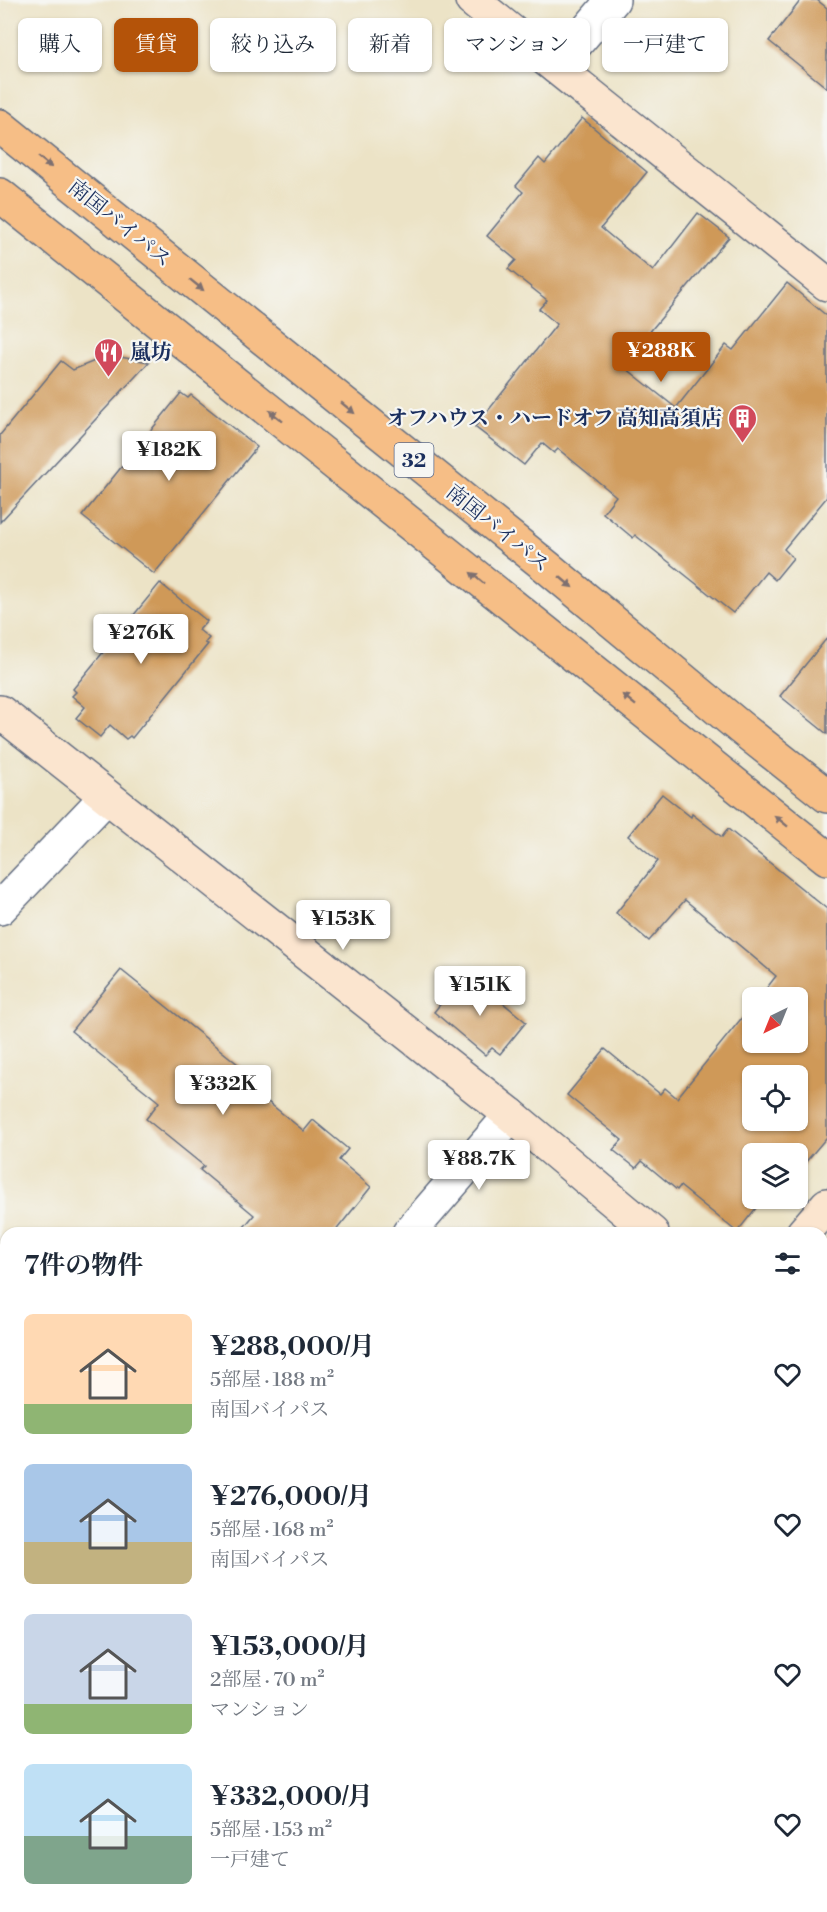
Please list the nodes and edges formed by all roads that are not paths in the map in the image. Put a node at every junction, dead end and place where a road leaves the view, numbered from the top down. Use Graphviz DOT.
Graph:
graph roads {
  1 [pos="472,0"];
  2 [pos="613,0"];
  3 [pos="495,18"];
  4 [pos="590,27"];
  5 [pos="562,72"];
  6 [pos="0,126"];
  7 [pos="0,195"];
  8 [pos="827,284"];
  9 [pos="0,712"];
  10 [pos="827,796"];
  11 [pos="106,797"];
  12 [pos="827,858"];
  13 [pos="0,908"];
  14 [pos="511,1116"];
  15 [pos="827,1205"];
  16 [pos="415,1227"];
  17 [pos="645,1227"];
  18 [pos="808,1227"];
  1 -- 3 [label="street"];
  2 -- 4 [label="street"];
  5 -- 8 [label="street"];
  6 -- 10 [label="highway, 南国バイパス / 32, one-way"];
  12 -- 7 [label="highway, 32, one-way"];
  9 -- 11 [label="street"];
  11 -- 13 [label="street"];
  11 -- 14 [label="street"];
  14 -- 16 [label="street"];
  14 -- 17 [label="street"];
  15 -- 18 [label="street"];
}
